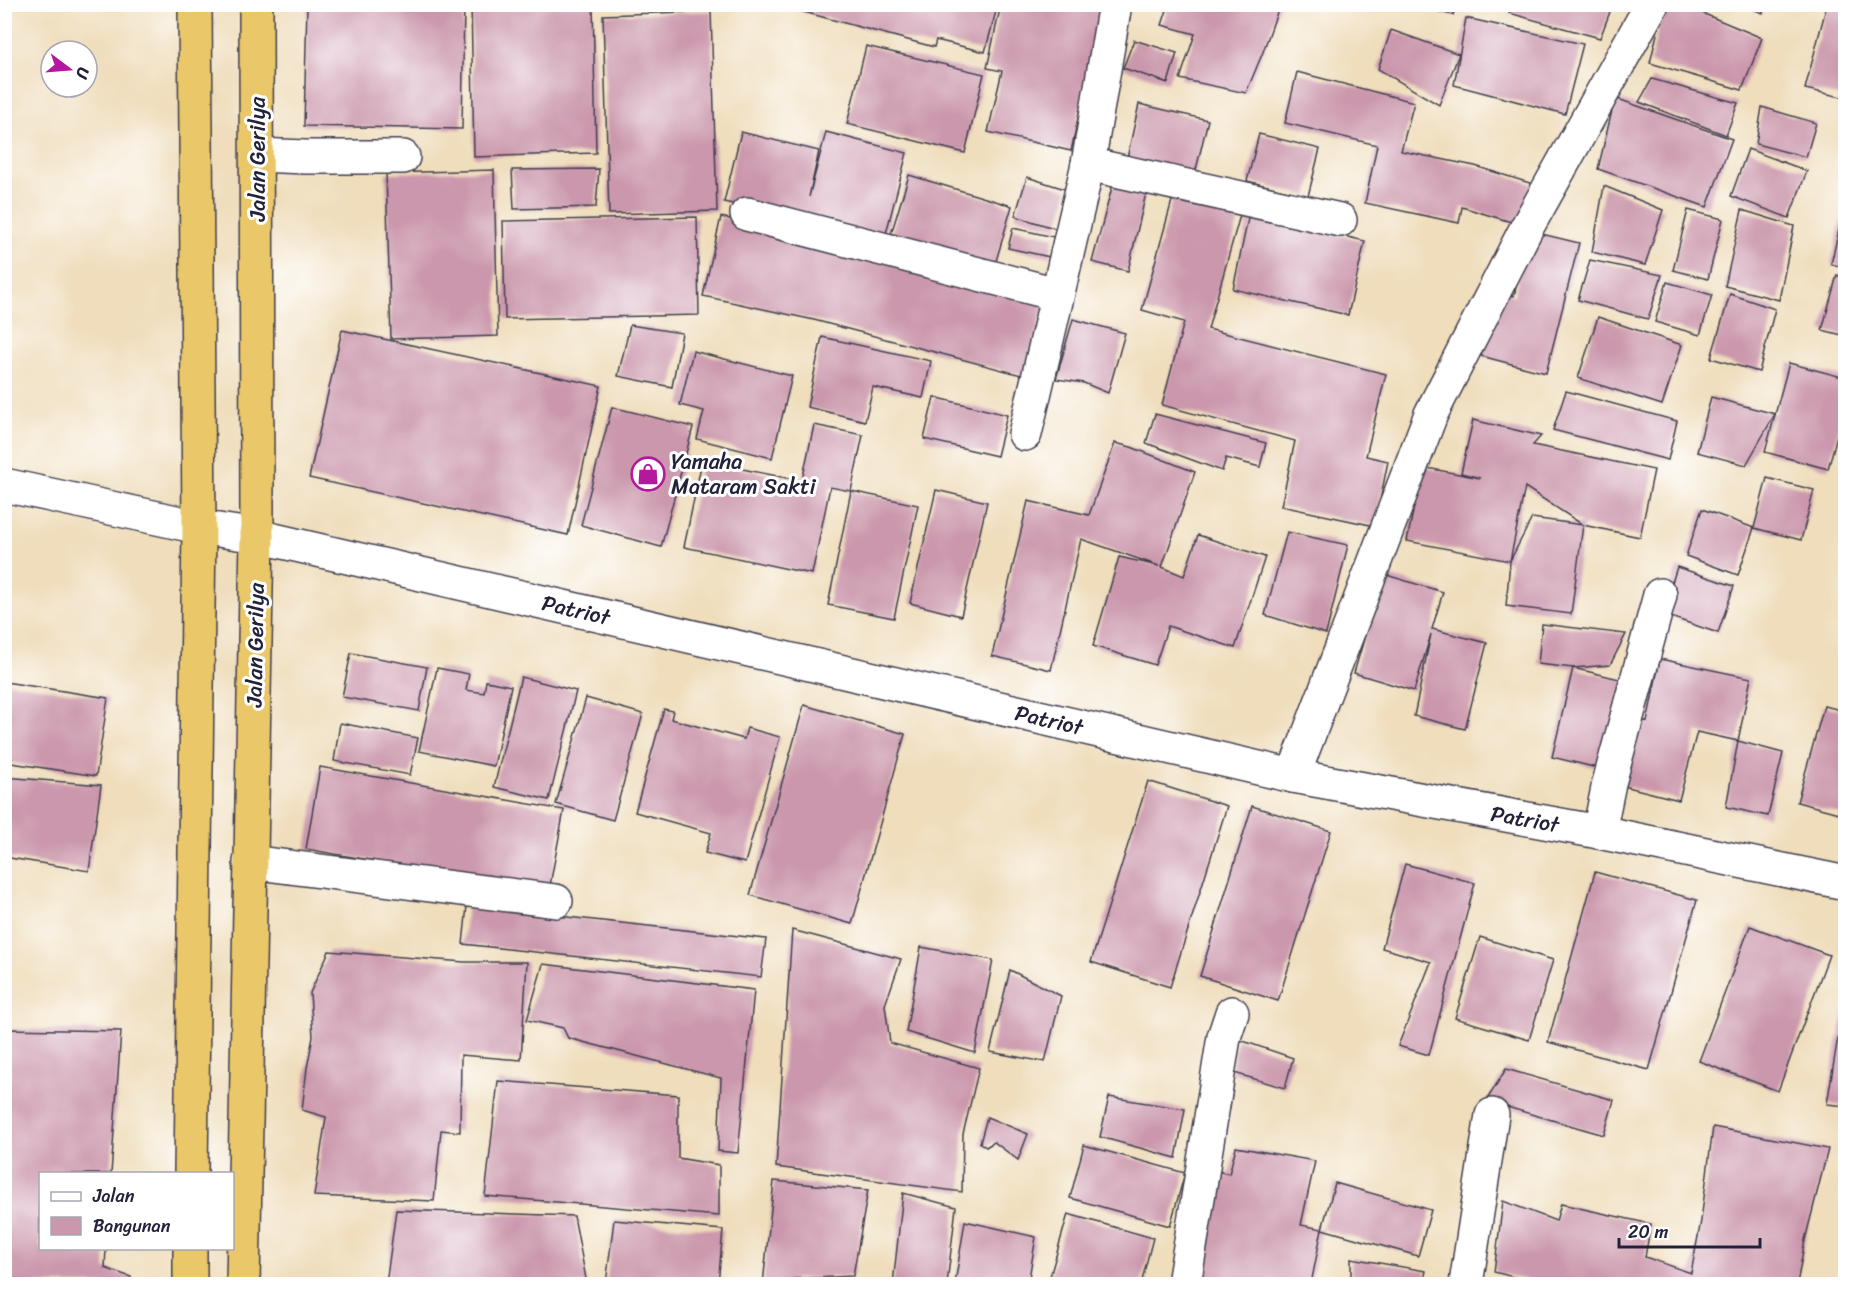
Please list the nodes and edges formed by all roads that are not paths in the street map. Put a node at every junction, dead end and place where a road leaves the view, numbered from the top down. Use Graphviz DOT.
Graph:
graph roads {
  1 [pos="195,4"];
  2 [pos="256,4"];
  3 [pos="1115,4"];
  4 [pos="1652,4"];
  5 [pos="256,155"];
  6 [pos="403,157"];
  7 [pos="1088,164"];
  8 [pos="747,214"];
  9 [pos="1340,220"];
  10 [pos="1056,294"];
  11 [pos="1025,434"];
  12 [pos="4,485"];
  13 [pos="199,527"];
  14 [pos="257,536"];
  15 [pos="1660,595"];
  16 [pos="1293,776"];
  17 [pos="1599,832"];
  18 [pos="250,862"];
  19 [pos="1845,883"];
  20 [pos="556,901"];
  21 [pos="1232,1013"];
  22 [pos="1492,1115"];
  23 [pos="191,1172"];
  24 [pos="190,1250"];
  25 [pos="190,1284"];
  26 [pos="243,1284"];
  27 [pos="1184,1284"];
  28 [pos="1466,1284"];
  1 -- 13 [label="highway"];
  2 -- 5 [label="highway, Jalan Gerilya"];
  3 -- 7 [label="street"];
  4 -- 16 [label="street"];
  5 -- 6 [label="street"];
  5 -- 14 [label="highway, Jalan Gerilya"];
  7 -- 9 [label="street"];
  7 -- 10 [label="street"];
  8 -- 10 [label="street"];
  10 -- 11 [label="street"];
  12 -- 13 [label="street, Patriot"];
  13 -- 14 [label="street, Patriot"];
  13 -- 23 [label="highway"];
  14 -- 16 [label="street, Patriot"];
  14 -- 18 [label="highway, Jalan Gerilya"];
  15 -- 17 [label="street"];
  16 -- 17 [label="street, Patriot"];
  17 -- 19 [label="street, Patriot"];
  18 -- 20 [label="street"];
  18 -- 26 [label="highway, Jalan Gerilya"];
  21 -- 27 [label="street"];
  22 -- 28 [label="street"];
  24 -- 25 [label="highway"];
}
